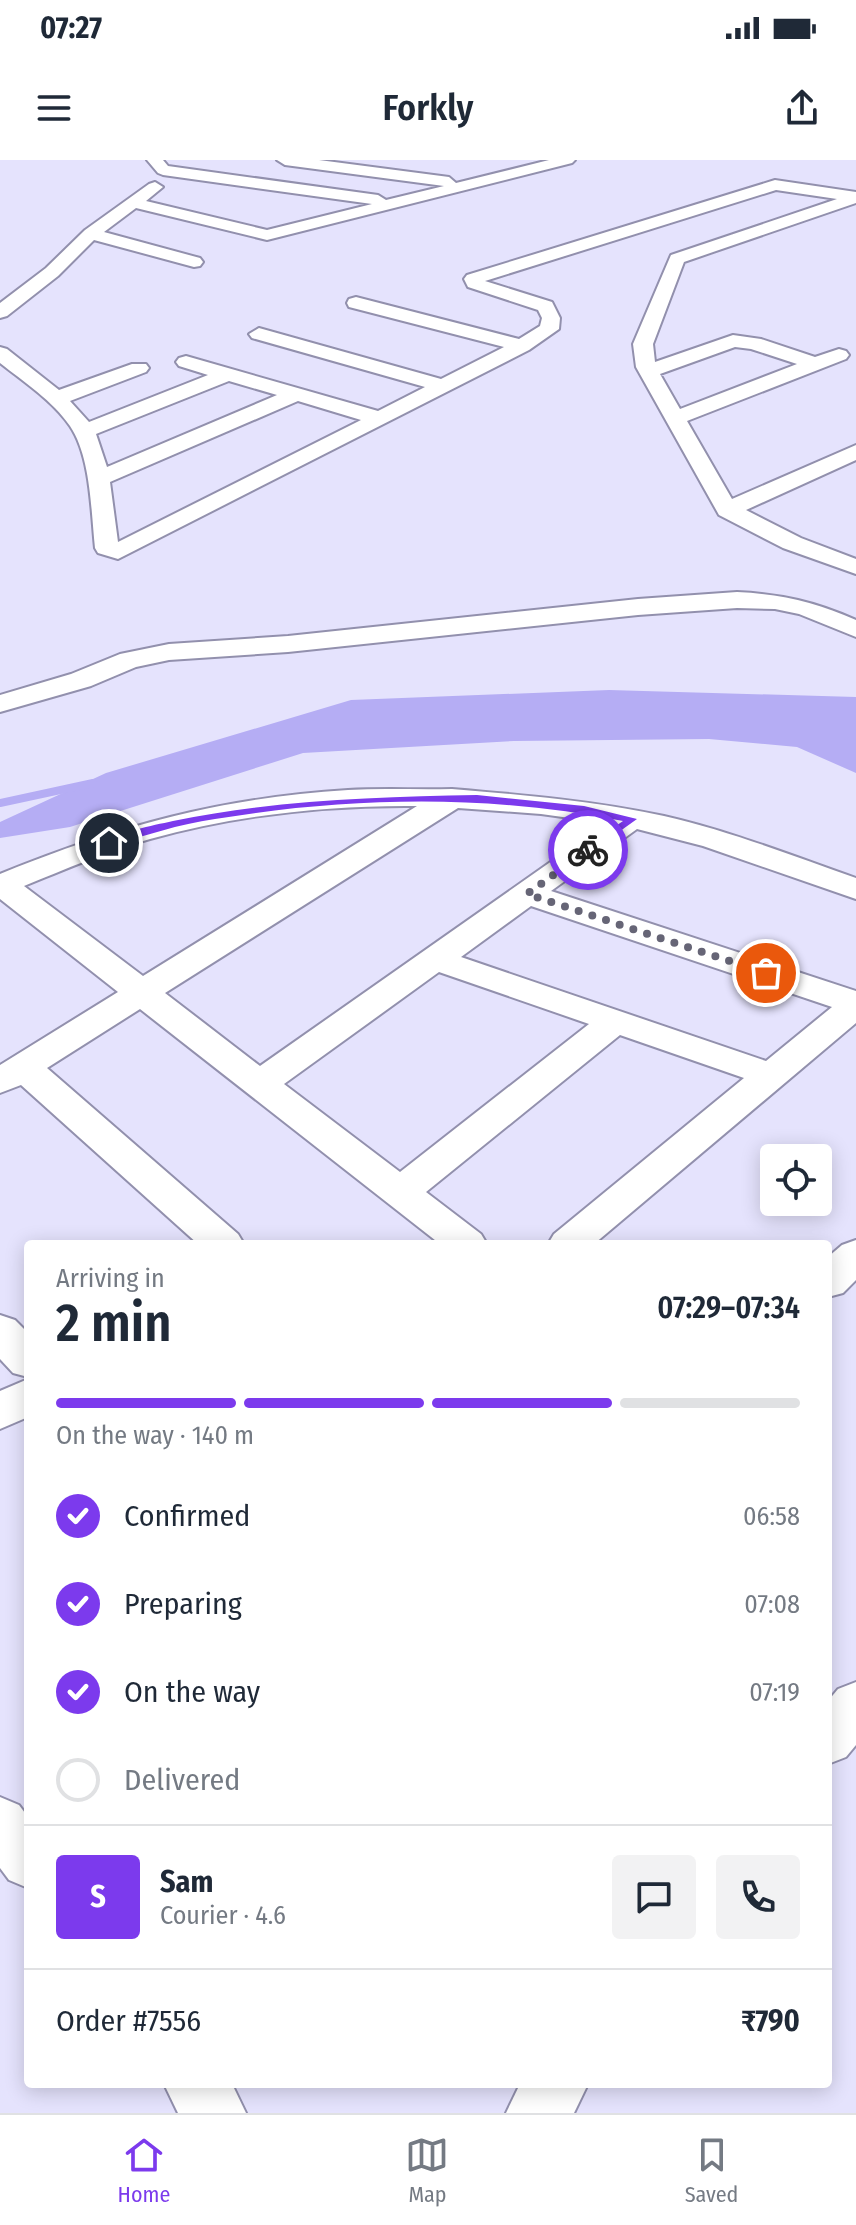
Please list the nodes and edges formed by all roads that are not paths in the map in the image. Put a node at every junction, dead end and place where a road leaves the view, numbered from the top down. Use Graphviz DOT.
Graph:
graph roads {
  1 [pos="285,160"];
  2 [pos="567,160"];
  3 [pos="432,164"];
  4 [pos="159,165"];
  5 [pos="335,167"];
  6 [pos="388,174"];
  7 [pos="278,185"];
  8 [pos="468,185"];
  9 [pos="491,189"];
  10 [pos="337,195"];
  11 [pos="243,197"];
  12 [pos="856,197"];
  13 [pos="134,203"];
  14 [pos="397,203"];
  15 [pos="216,205"];
  16 [pos="187,216"];
  17 [pos="239,228"];
  18 [pos="91,234"];
  19 [pos="614,234"];
  20 [pos="267,235"];
  21 [pos="285,240"];
  22 [pos="686,254"];
  23 [pos="194,262"];
  24 [pos="356,303"];
  25 [pos="0,312"];
  26 [pos="259,334"];
  27 [pos="522,346"];
  28 [pos="0,353"];
  29 [pos="839,355"];
  30 [pos="186,362"];
  31 [pos="816,364"];
  32 [pos="139,368"];
  33 [pos="649,371"];
  34 [pos="228,374"];
  35 [pos="442,386"];
  36 [pos="296,394"];
  37 [pos="55,399"];
  38 [pos="379,418"];
  39 [pos="674,419"];
  40 [pos="85,431"];
  41 [pos="856,452"];
  42 [pos="97,480"];
  43 [pos="727,510"];
  44 [pos="856,567"];
  45 [pos="856,629"];
  46 [pos="0,704"];
  47 [pos="452,798"];
  48 [pos="632,819"];
  49 [pos="2,888"];
  50 [pos="856,889"];
  51 [pos="527,894"];
  52 [pos="435,959"];
  53 [pos="140,993"];
  54 [pos="856,1004"];
  55 [pos="616,1021"];
  56 [pos="11,1074"];
  57 [pos="771,1075"];
  58 [pos="259,1084"];
  59 [pos="400,1192"];
  60 [pos="219,1240"];
  61 [pos="462,1240"];
  62 [pos="573,1240"];
  63 [pos="856,1255"];
  64 [pos="832,1278"];
  65 [pos="0,1331"];
  66 [pos="24,1357"];
  67 [pos="24,1398"];
  68 [pos="0,1412"];
  69 [pos="856,1705"];
  70 [pos="832,1735"];
  71 [pos="0,1823"];
  72 [pos="24,1856"];
  73 [pos="197,2088"];
  74 [pos="555,2088"];
  75 [pos="216,2113"];
  76 [pos="536,2113"];
  1 -- 5 [label="street"];
  2 -- 8 [label="street"];
  3 -- 6 [label="street"];
  4 -- 7 [label="street"];
  4 -- 13 [label="street"];
  5 -- 6 [label="street"];
  5 -- 7 [label="street"];
  6 -- 8 [label="street"];
  7 -- 10 [label="street"];
  7 -- 11 [label="street"];
  8 -- 9 [label="street"];
  8 -- 14 [label="street"];
  10 -- 14 [label="street"];
  10 -- 17 [label="street"];
  12 -- 19 [label="street"];
  12 -- 22 [label="street"];
  13 -- 16 [label="street"];
  13 -- 18 [label="street"];
  14 -- 20 [label="street"];
  15 -- 16 [label="street"];
  16 -- 17 [label="street"];
  17 -- 20 [label="street"];
  18 -- 23 [label="street"];
  18 -- 25 [label="street"];
  19 -- 22 [label="street"];
  19 -- 27 [label="street"];
  20 -- 21 [label="street"];
  22 -- 33 [label="street"];
  24 -- 27 [label="street"];
  26 -- 35 [label="street"];
  27 -- 35 [label="street"];
  28 -- 37 [label="street"];
  29 -- 31 [label="street"];
  30 -- 34 [label="street"];
  31 -- 33 [label="street"];
  31 -- 39 [label="street"];
  32 -- 37 [label="street"];
  33 -- 39 [label="street"];
  34 -- 36 [label="street"];
  34 -- 40 [label="street"];
  35 -- 38 [label="street"];
  36 -- 38 [label="street"];
  36 -- 42 [label="street"];
  37 -- 40 [label="street"];
  38 -- 42 [label="street"];
  39 -- 43 [label="street"];
  40 -- 42 [label="street"];
  41 -- 43 [label="street"];
  43 -- 44 [label="street"];
  45 -- 46 [label="street"];
  47 -- 48 [label="street"];
  47 -- 49 [label="street"];
  47 -- 53 [label="street"];
  48 -- 50 [label="street"];
  48 -- 51 [label="street"];
  49 -- 53 [label="street"];
  51 -- 52 [label="street"];
  51 -- 54 [label="street"];
  52 -- 55 [label="street"];
  52 -- 58 [label="street"];
  53 -- 56 [label="street"];
  53 -- 58 [label="street"];
  54 -- 57 [label="street"];
  55 -- 57 [label="street"];
  55 -- 59 [label="street"];
  56 -- 60 [label="street"];
  57 -- 62 [label="street"];
  58 -- 59 [label="street"];
  59 -- 61 [label="street"];
  63 -- 64 [label="street"];
  65 -- 66 [label="street"];
  67 -- 68 [label="street"];
  69 -- 70 [label="street"];
  71 -- 72 [label="street"];
  73 -- 75 [label="street"];
  74 -- 76 [label="street"];
}
